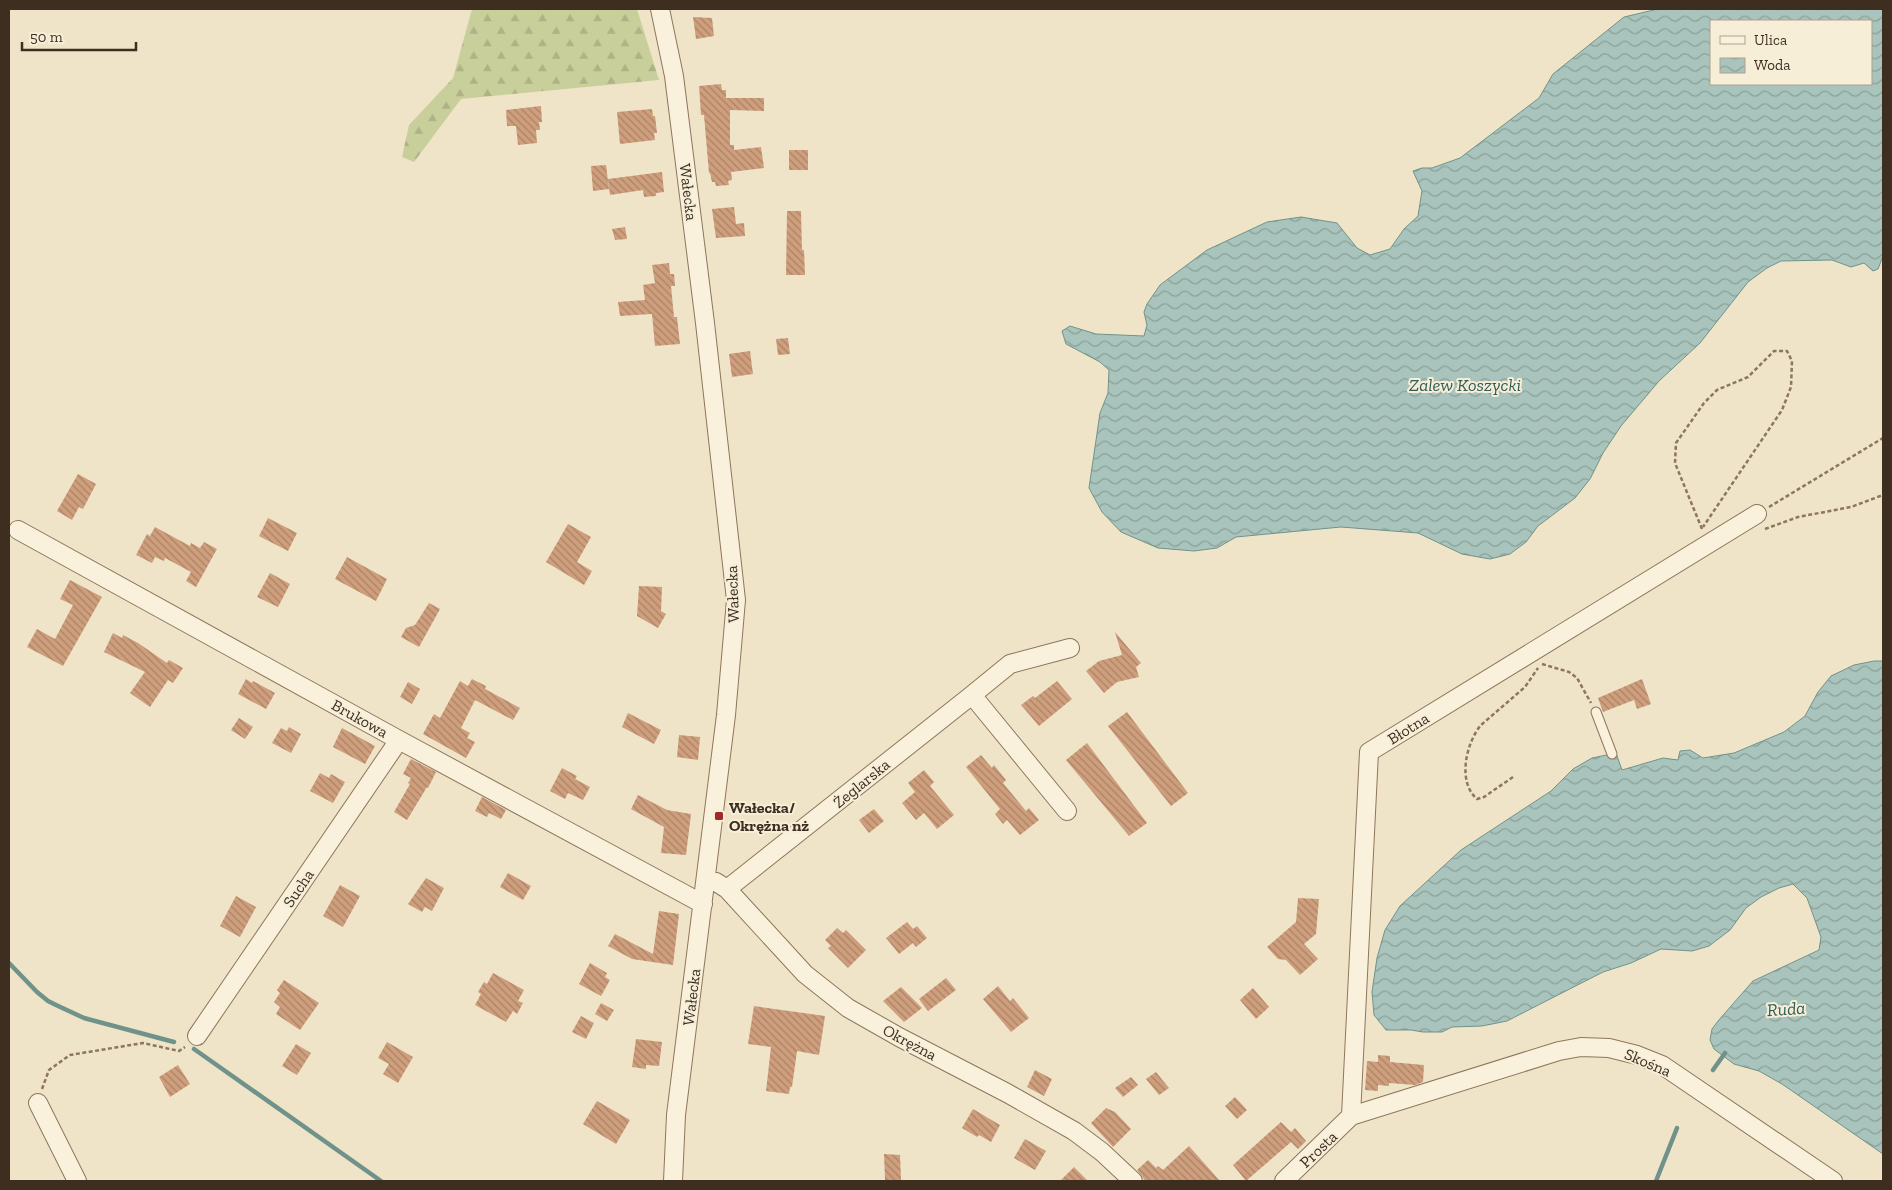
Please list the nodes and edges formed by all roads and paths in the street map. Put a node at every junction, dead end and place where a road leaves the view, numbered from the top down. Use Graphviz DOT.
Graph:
graph roads {
  1 [pos="660,9"];
  2 [pos="1883,438"];
  3 [pos="1883,495"];
  4 [pos="1759,522"];
  5 [pos="1702,529"];
  6 [pos="18,530"];
  7 [pos="1697,536"];
  8 [pos="1070,648"];
  9 [pos="972,695"];
  10 [pos="1596,712"];
  11 [pos="400,740"];
  12 [pos="1612,754"];
  13 [pos="1513,777"];
  14 [pos="1067,811"];
  15 [pos="706,881"];
  16 [pos="727,889"];
  17 [pos="703,904"];
  18 [pos="197,1036"];
  19 [pos="38,1103"];
  20 [pos="1351,1116"];
  21 [pos="77,1181"];
  22 [pos="673,1181"];
  23 [pos="1133,1181"];
  24 [pos="1284,1181"];
  25 [pos="1833,1181"];
  1 -- 15 [label="street, Wałecka"];
  2 -- 4 [label="path"];
  3 -- 4 [label="path"];
  4 -- 20 [label="street, Błotna"];
  5 -- 5 [label="path"];
  5 -- 7 [label="path"];
  6 -- 11 [label="street, Brukowa"];
  8 -- 9 [label="street, Żeglarska"];
  9 -- 14 [label="street"];
  9 -- 16 [label="street, Żeglarska"];
  10 -- 12 [label="lane"];
  10 -- 13 [label="path"];
  11 -- 17 [label="street, Brukowa"];
  11 -- 18 [label="street, Sucha"];
  15 -- 16 [label="street, Okrężna"];
  15 -- 17 [label="street, Wałecka"];
  16 -- 23 [label="street, Okrężna"];
  17 -- 22 [label="street, Wałecka"];
  18 -- 19 [label="path"];
  19 -- 21 [label="street"];
  20 -- 24 [label="street, Prosta"];
  20 -- 25 [label="street, Skośna"];
}
